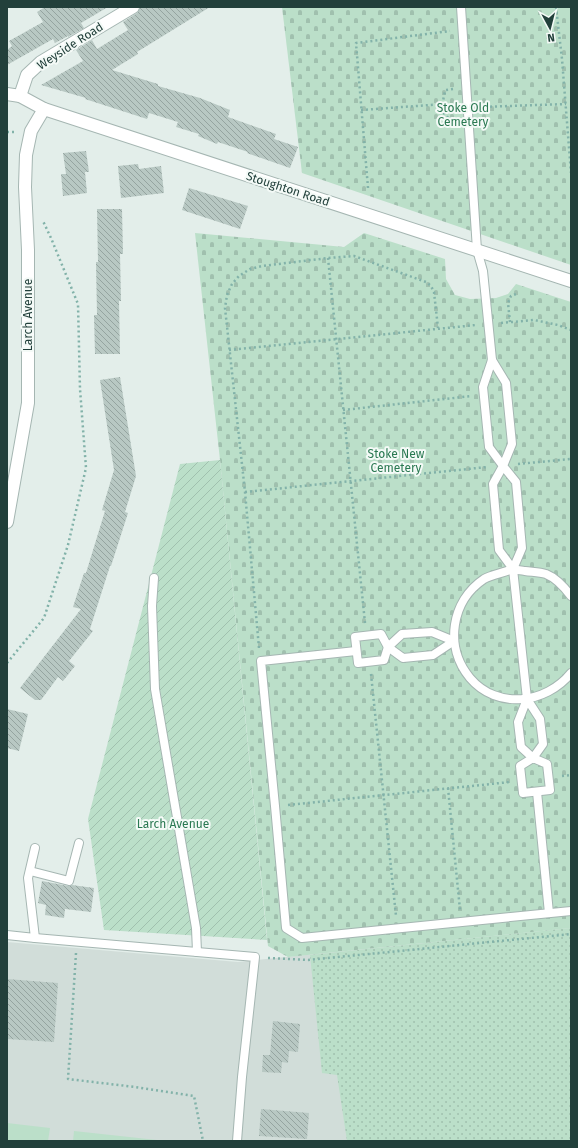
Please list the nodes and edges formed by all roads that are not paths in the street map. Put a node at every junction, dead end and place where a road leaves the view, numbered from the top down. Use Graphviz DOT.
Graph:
graph roads {
  1 [pos="133,7"];
  2 [pos="461,7"];
  3 [pos="7,94"];
  4 [pos="20,96"];
  5 [pos="44,109"];
  6 [pos="477,250"];
  7 [pos="571,281"];
  8 [pos="492,360"];
  9 [pos="502,466"];
  10 [pos="7,522"];
  11 [pos="513,569"];
  12 [pos="154,578"];
  13 [pos="571,596"];
  14 [pos="454,641"];
  15 [pos="388,647"];
  16 [pos="356,651"];
  17 [pos="571,673"];
  18 [pos="527,700"];
  19 [pos="533,758"];
  20 [pos="537,792"];
  21 [pos="79,843"];
  22 [pos="35,848"];
  23 [pos="30,871"];
  24 [pos="571,911"];
  25 [pos="549,913"];
  26 [pos="7,935"];
  27 [pos="35,938"];
  28 [pos="197,952"];
  29 [pos="237,1141"];
  1 -- 4 [label="street, Weyside Road"];
  2 -- 6 [label="lane"];
  3 -- 4 [label="street, Stoughton Road"];
  4 -- 5 [label="street, Stoughton Road"];
  5 -- 6 [label="street, Stoughton Road"];
  5 -- 10 [label="street, Larch Avenue"];
  6 -- 7 [label="street, Stoughton Road"];
  6 -- 8 [label="lane"];
  8 -- 9 [label="lane"];
  8 -- 9 [label="lane"];
  9 -- 11 [label="lane"];
  9 -- 11 [label="lane"];
  11 -- 13 [label="lane"];
  11 -- 14 [label="lane"];
  11 -- 18 [label="lane"];
  12 -- 28 [label="lane"];
  14 -- 15 [label="lane"];
  14 -- 15 [label="lane"];
  14 -- 18 [label="lane"];
  15 -- 16 [label="lane"];
  15 -- 16 [label="lane"];
  16 -- 25 [label="lane"];
  17 -- 18 [label="lane"];
  18 -- 19 [label="lane"];
  18 -- 19 [label="lane"];
  19 -- 20 [label="lane"];
  19 -- 20 [label="lane"];
  20 -- 25 [label="lane"];
  21 -- 23 [label="lane"];
  22 -- 23 [label="lane"];
  23 -- 27 [label="lane"];
  24 -- 25 [label="lane"];
  26 -- 27 [label="lane"];
  27 -- 28 [label="lane"];
  28 -- 29 [label="lane"];
}
